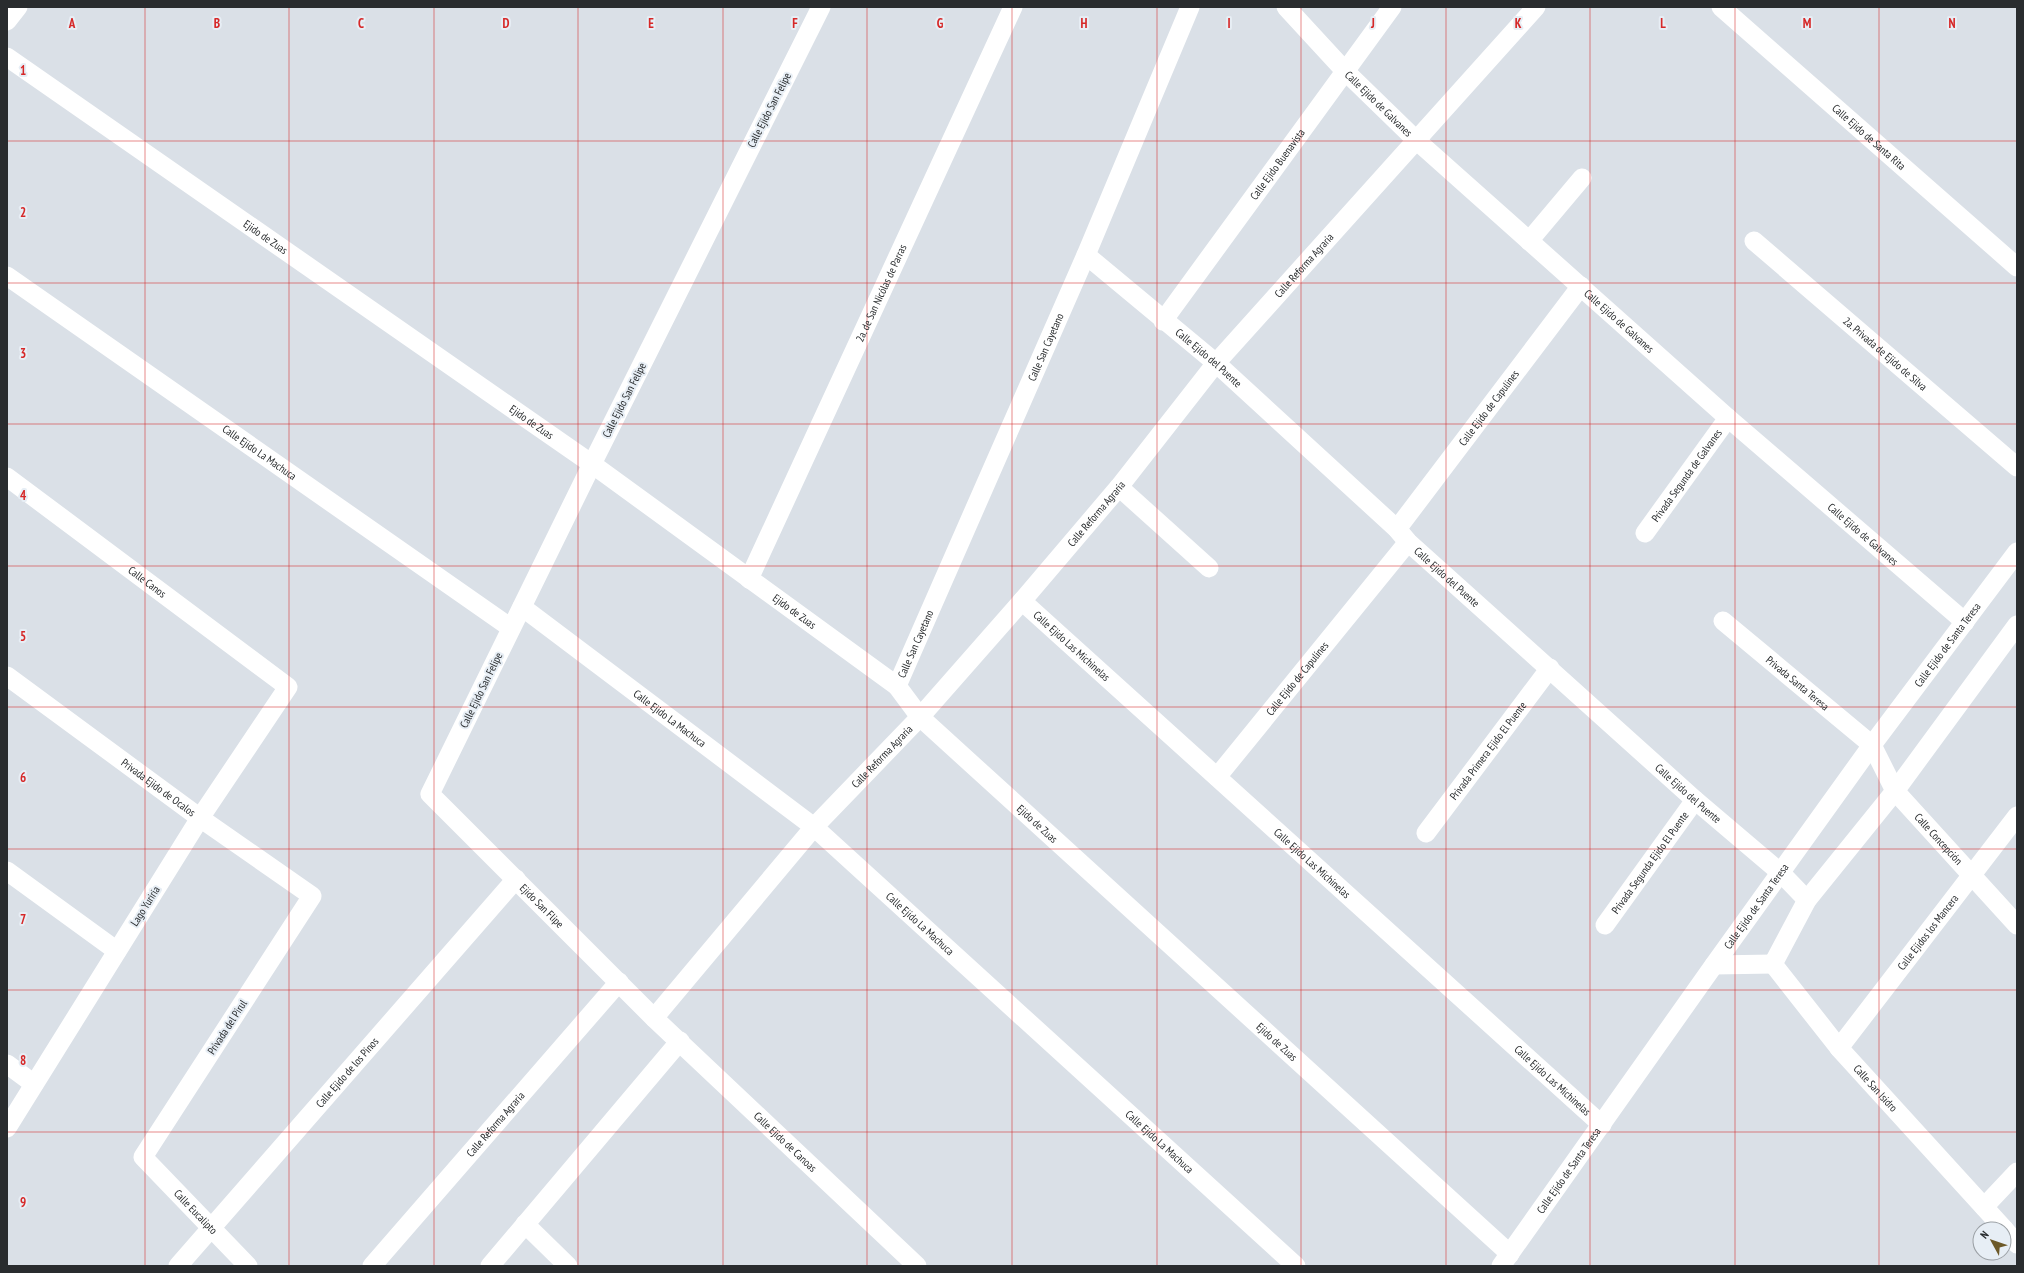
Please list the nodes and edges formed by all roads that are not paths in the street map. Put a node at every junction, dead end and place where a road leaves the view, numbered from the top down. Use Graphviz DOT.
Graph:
graph roads {
  1 [pos="18,7"];
  2 [pos="821,7"];
  3 [pos="1012,7"];
  4 [pos="1190,7"];
  5 [pos="1286,7"];
  6 [pos="1392,7"];
  7 [pos="1536,7"];
  8 [pos="1721,7"];
  9 [pos="7,21"];
  10 [pos="7,57"];
  11 [pos="1345,71"];
  12 [pos="1416,140"];
  13 [pos="1582,178"];
  14 [pos="1529,241"];
  15 [pos="1754,241"];
  16 [pos="1086,255"];
  17 [pos="2017,267"];
  18 [pos="7,276"];
  19 [pos="1581,286"];
  20 [pos="1163,320"];
  21 [pos="1216,364"];
  22 [pos="1728,418"];
  23 [pos="592,464"];
  24 [pos="2017,468"];
  25 [pos="7,476"];
  26 [pos="1119,487"];
  27 [pos="1645,533"];
  28 [pos="1402,535"];
  29 [pos="2017,552"];
  30 [pos="1208,568"];
  31 [pos="749,579"];
  32 [pos="1022,601"];
  33 [pos="522,607"];
  34 [pos="1723,621"];
  35 [pos="1965,622"];
  36 [pos="2017,625"];
  37 [pos="511,628"];
  38 [pos="1550,668"];
  39 [pos="7,676"];
  40 [pos="897,686"];
  41 [pos="288,687"];
  42 [pos="920,717"];
  43 [pos="1872,745"];
  44 [pos="1217,778"];
  45 [pos="1895,791"];
  46 [pos="430,794"];
  47 [pos="1696,800"];
  48 [pos="2017,816"];
  49 [pos="200,818"];
  50 [pos="814,827"];
  51 [pos="1426,833"];
  52 [pos="7,871"];
  53 [pos="1781,873"];
  54 [pos="1971,875"];
  55 [pos="516,879"];
  56 [pos="312,896"];
  57 [pos="1807,900"];
  58 [pos="1605,925"];
  59 [pos="2017,925"];
  60 [pos="117,951"];
  61 [pos="1774,964"];
  62 [pos="1714,965"];
  63 [pos="619,982"];
  64 [pos="654,1018"];
  65 [pos="680,1041"];
  66 [pos="1839,1048"];
  67 [pos="7,1064"];
  68 [pos="34,1084"];
  69 [pos="1602,1125"];
  70 [pos="7,1128"];
  71 [pos="143,1157"];
  72 [pos="2017,1172"];
  73 [pos="1984,1207"];
  74 [pos="1997,1221"];
  75 [pos="525,1224"];
  76 [pos="211,1228"];
  77 [pos="1505,1260"];
  78 [pos="178,1266"];
  79 [pos="248,1266"];
  80 [pos="372,1266"];
  81 [pos="490,1266"];
  82 [pos="568,1266"];
  83 [pos="917,1266"];
  84 [pos="1296,1266"];
  1 -- 9 [label="street"];
  2 -- 23 [label="street, Calle Ejido San Felipe"];
  3 -- 31 [label="street, 2a. de San Nicólas de Parras"];
  4 -- 16 [label="street, Calle San Cayetano"];
  5 -- 11 [label="street, Calle Ejido de Galvanes"];
  6 -- 11 [label="street, Calle Ejido Buenavista"];
  7 -- 12 [label="street, Calle Reforma Agraria"];
  8 -- 17 [label="street, Calle Ejido de Santa Rita"];
  10 -- 23 [label="street, Ejido de Zuas"];
  11 -- 12 [label="street, Calle Ejido de Galvanes"];
  11 -- 20 [label="street, Calle Ejido Buenavista"];
  12 -- 14 [label="street, Calle Ejido de Galvanes"];
  12 -- 21 [label="street, Calle Reforma Agraria"];
  13 -- 14 [label="street"];
  14 -- 19 [label="street, Calle Ejido de Galvanes"];
  15 -- 24 [label="street, 2a. Privada de Ejido de Silva"];
  16 -- 20 [label="street, Calle Ejido del Puente"];
  16 -- 40 [label="street, Calle San Cayetano"];
  18 -- 37 [label="street, Calle Ejido La Machuca"];
  19 -- 22 [label="street, Calle Ejido de Galvanes"];
  19 -- 28 [label="street, Calle Ejido de Capulines"];
  20 -- 21 [label="street, Calle Ejido del Puente"];
  21 -- 26 [label="street, Calle Reforma Agraria"];
  21 -- 28 [label="street, Calle Ejido del Puente"];
  22 -- 27 [label="street, Privada Segunda de Galvanes"];
  22 -- 35 [label="street, Calle Ejido de Galvanes"];
  23 -- 31 [label="street, Ejido de Zuas"];
  23 -- 33 [label="street, Calle Ejido San Felipe"];
  25 -- 41 [label="street, Calle Canos"];
  26 -- 30 [label="street"];
  26 -- 32 [label="street, Calle Reforma Agraria"];
  28 -- 38 [label="street, Calle Ejido del Puente"];
  28 -- 44 [label="street, Calle Ejido de Capulines"];
  29 -- 35 [label="street, Calle Ejido de Santa Teresa"];
  31 -- 40 [label="street, Ejido de Zuas"];
  32 -- 42 [label="street, Calle Reforma Agraria"];
  32 -- 44 [label="street, Calle Ejido Las Michinelas"];
  33 -- 37 [label="street, Calle Ejido San Felipe"];
  33 -- 50 [label="street, Calle Ejido La Machuca"];
  34 -- 43 [label="street, Privada Santa Teresa"];
  35 -- 43 [label="street, Calle Ejido de Santa Teresa"];
  36 -- 45 [label="street"];
  37 -- 46 [label="street, Calle Ejido San Felipe"];
  38 -- 47 [label="street, Calle Ejido del Puente"];
  38 -- 51 [label="street, Privada Primera Ejido El Puente"];
  39 -- 49 [label="street, Privada Ejido de Ocalos"];
  40 -- 42 [label="street, Ejido de Zuas"];
  41 -- 49 [label="street, Lago Yuriria"];
  42 -- 50 [label="street, Calle Reforma Agraria"];
  42 -- 77 [label="street, Ejido de Zuas"];
  43 -- 45 [label="street, Calle Concepción"];
  43 -- 53 [label="street, Calle Ejido de Santa Teresa"];
  44 -- 69 [label="street, Calle Ejido Las Michinelas"];
  45 -- 54 [label="street, Calle Concepción"];
  45 -- 57 [label="street"];
  46 -- 55 [label="street, Ejido San Flipe"];
  47 -- 53 [label="street, Calle Ejido del Puente"];
  47 -- 58 [label="street, Privada Segunda Ejido El Puente"];
  48 -- 54 [label="street, Calle Ejidos los Mancera"];
  49 -- 56 [label="street, Privada Ejido de Ocalos"];
  49 -- 60 [label="street, Lago Yuriria"];
  50 -- 64 [label="street, Calle Reforma Agraria"];
  50 -- 84 [label="street, Calle Ejido La Machuca"];
  52 -- 60 [label="street"];
  53 -- 57 [label="street, Calle Ejido del Puente"];
  53 -- 62 [label="street, Calle Ejido de Santa Teresa"];
  54 -- 59 [label="street, Calle Concepción"];
  54 -- 66 [label="street, Calle Ejidos los Mancera"];
  55 -- 63 [label="street, Ejido San Flipe"];
  55 -- 76 [label="street, Calle Ejido de los Pinos"];
  56 -- 71 [label="street, Privada del Pirul"];
  57 -- 61 [label="street"];
  60 -- 68 [label="street, Lago Yuriria"];
  61 -- 62 [label="street"];
  61 -- 66 [label="street, Calle San Isidro"];
  62 -- 69 [label="street, Calle Ejido de Santa Teresa"];
  63 -- 64 [label="street, Ejido San Flipe"];
  63 -- 80 [label="street, Calle Reforma Agraria"];
  64 -- 65 [label="street, Calle Ejido de Canoas"];
  65 -- 75 [label="street"];
  65 -- 83 [label="street, Calle Ejido de Canoas"];
  66 -- 73 [label="street, Calle San Isidro"];
  67 -- 68 [label="street"];
  68 -- 70 [label="street, Lago Yuriria"];
  69 -- 77 [label="street, Calle Ejido de Santa Teresa"];
  71 -- 76 [label="street, Calle Eucalipto"];
  72 -- 73 [label="street"];
  73 -- 74 [label="street, Calle San Isidro"];
  75 -- 81 [label="street"];
  75 -- 82 [label="street"];
  76 -- 78 [label="street, Calle Ejido de los Pinos"];
  76 -- 79 [label="street, Calle Eucalipto"];
}
